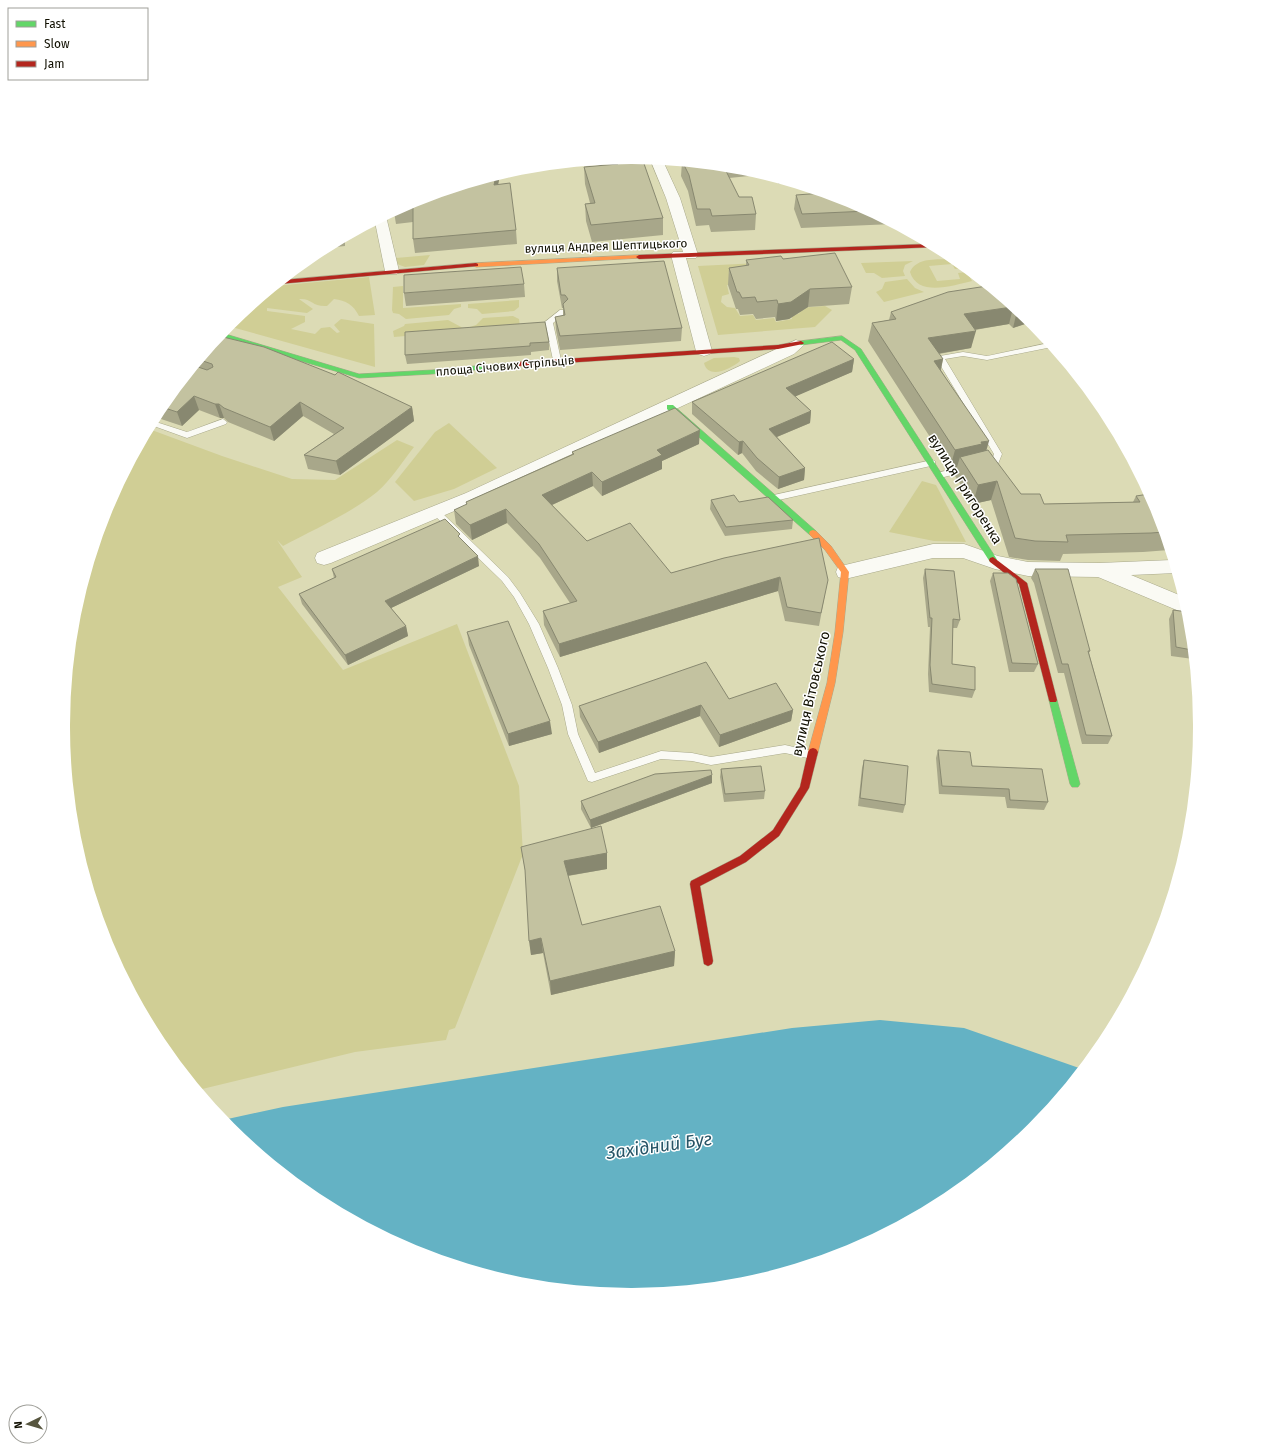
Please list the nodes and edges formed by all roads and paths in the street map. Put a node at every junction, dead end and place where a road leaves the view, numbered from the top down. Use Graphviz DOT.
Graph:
graph roads {
  1 [pos="658,165"];
  2 [pos="382,223"];
  3 [pos="922,246"];
  4 [pos="684,255"];
  5 [pos="392,271"];
  6 [pos="290,281"];
  7 [pos="564,312"];
  8 [pos="227,337"];
  9 [pos="796,345"];
  10 [pos="1045,346"];
  11 [pos="858,349"];
  12 [pos="704,351"];
  13 [pos="557,360"];
  14 [pos="670,407"];
  15 [pos="223,422"];
  16 [pos="158,425"];
  17 [pos="932,463"];
  18 [pos="940,475"];
  19 [pos="774,498"];
  20 [pos="435,512"];
  21 [pos="324,558"];
  22 [pos="995,562"];
  23 [pos="1170,567"];
  24 [pos="1099,570"];
  25 [pos="845,572"];
  26 [pos="1179,603"];
  27 [pos="812,755"];
  28 [pos="1074,784"];
  29 [pos="708,961"];
  1 -- 4 [label="street"];
  2 -- 5 [label="street"];
  3 -- 4 [label="street, вулиця Андрея Шептицького"];
  4 -- 5 [label="street, вулиця Андрея Шептицького"];
  4 -- 12 [label="street"];
  5 -- 6 [label="street, вулиця Андрея Шептицького"];
  7 -- 13 [label="lane"];
  8 -- 13 [label="street, площа Січових Стрільців"];
  9 -- 11 [label="street, площа Січових Стрільців"];
  9 -- 12 [label="street, площа Січових Стрільців"];
  9 -- 14 [label="street, площа Січових Стрільців"];
  10 -- 18 [label="lane"];
  11 -- 17 [label="street, вулиця Григоренка"];
  12 -- 13 [label="street, площа Січових Стрільців"];
  14 -- 19 [label="street"];
  14 -- 20 [label="street, площа Січових Стрільців"];
  15 -- 16 [label="lane"];
  17 -- 18 [label="street, вулиця Григоренка"];
  17 -- 19 [label="lane"];
  18 -- 22 [label="street, вулиця Григоренка"];
  19 -- 25 [label="street"];
  20 -- 21 [label="street, площа Січових Стрільців"];
  20 -- 27 [label="lane"];
  22 -- 24 [label="street"];
  22 -- 25 [label="street"];
  22 -- 28 [label="street, вулиця Григоренка"];
  23 -- 24 [label="street"];
  24 -- 26 [label="street"];
  25 -- 27 [label="street, вулиця Вітовського"];
  27 -- 29 [label="street, вулиця Вітовського"];
}
